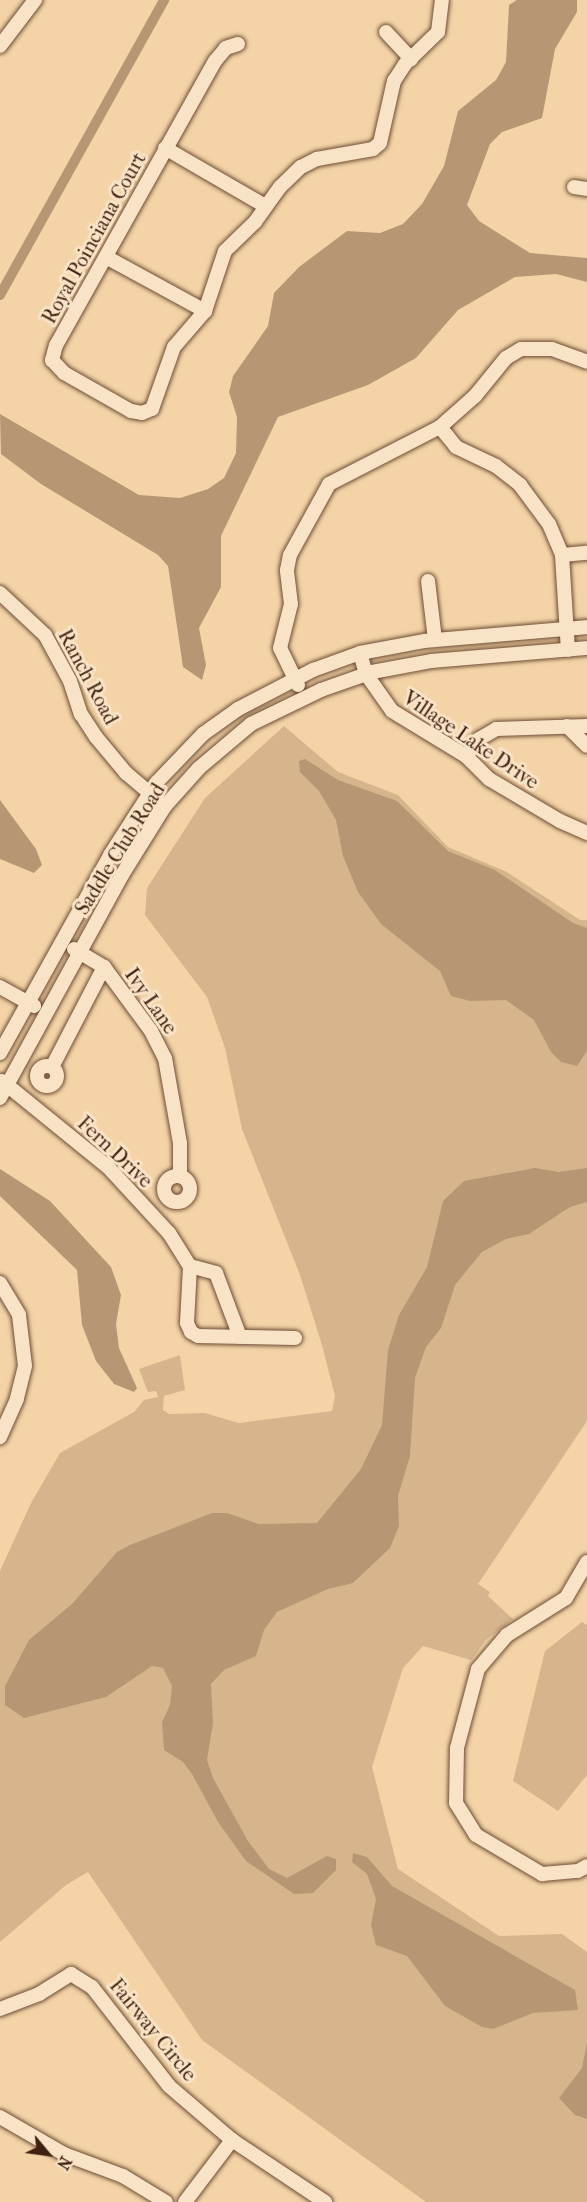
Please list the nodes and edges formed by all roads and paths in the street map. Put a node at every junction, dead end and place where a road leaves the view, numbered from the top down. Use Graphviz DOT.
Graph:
graph roads {
  1 [pos="35,0"];
  2 [pos="442,0"];
  3 [pos="386,32"];
  4 [pos="0,44"];
  5 [pos="238,44"];
  6 [pos="411,59"];
  7 [pos="165,148"];
  8 [pos="265,206"];
  9 [pos="106,256"];
  10 [pos="205,311"];
  11 [pos="587,362"];
  12 [pos="441,427"];
  13 [pos="587,553"];
  14 [pos="562,555"];
  15 [pos="428,581"];
  16 [pos="0,592"];
  17 [pos="587,627"];
  18 [pos="566,628"];
  19 [pos="435,640"];
  20 [pos="587,648"];
  21 [pos="568,650"];
  22 [pos="360,653"];
  23 [pos="366,674"];
  24 [pos="294,679"];
  25 [pos="305,698"];
  26 [pos="567,726"];
  27 [pos="587,726"];
  28 [pos="587,746"];
  29 [pos="466,756"];
  30 [pos="149,793"];
  31 [pos="165,806"];
  32 [pos="587,832"];
  33 [pos="61,943"];
  34 [pos="80,952"];
  35 [pos="104,967"];
  36 [pos="0,987"];
  37 [pos="28,1003"];
  38 [pos="46,1013"];
  39 [pos="0,1053"];
  40 [pos="52,1067"];
  41 [pos="4,1082"];
  42 [pos="0,1098"];
  43 [pos="180,1176"];
  44 [pos="190,1266"];
  45 [pos="0,1283"];
  46 [pos="240,1337"];
  47 [pos="295,1338"];
  48 [pos="0,1437"];
  49 [pos="587,1562"];
  50 [pos="587,1866"];
  51 [pos="0,2009"];
  52 [pos="0,2117"];
  53 [pos="232,2139"];
  54 [pos="166,2202"];
  55 [pos="185,2202"];
  56 [pos="325,2202"];
  1 -- 4 [label="street"];
  2 -- 6 [label="street"];
  3 -- 6 [label="street"];
  5 -- 7 [label="street, Royal Poinciana Court"];
  6 -- 8 [label="street"];
  7 -- 8 [label="street"];
  7 -- 9 [label="street, Royal Poinciana Court"];
  8 -- 10 [label="street"];
  9 -- 10 [label="street"];
  9 -- 10 [label="street, Royal Poinciana Court"];
  11 -- 12 [label="street"];
  12 -- 14 [label="street"];
  12 -- 24 [label="street"];
  13 -- 14 [label="street"];
  14 -- 18 [label="street"];
  15 -- 19 [label="street"];
  16 -- 30 [label="street, Ranch Road"];
  17 -- 18 [label="street, Saddle Club Road"];
  18 -- 19 [label="street, Saddle Club Road"];
  18 -- 21 [label="street"];
  19 -- 22 [label="street, Saddle Club Road"];
  20 -- 21 [label="street, Saddle Club Road"];
  21 -- 23 [label="street, Saddle Club Road"];
  22 -- 23 [label="street, Village Lake Drive"];
  22 -- 24 [label="street, Saddle Club Road"];
  23 -- 25 [label="street, Saddle Club Road"];
  23 -- 29 [label="street, Village Lake Drive"];
  24 -- 25 [label="street"];
  24 -- 30 [label="street, Saddle Club Road"];
  25 -- 31 [label="street, Saddle Club Road"];
  26 -- 27 [label="street"];
  26 -- 28 [label="street"];
  26 -- 29 [label="street"];
  29 -- 32 [label="street, Village Lake Drive"];
  30 -- 31 [label="street, Ranch Road"];
  30 -- 33 [label="street, Saddle Club Road"];
  31 -- 34 [label="street, Saddle Club Road"];
  33 -- 34 [label="street, Ivy Lane"];
  33 -- 37 [label="street, Saddle Club Road"];
  34 -- 35 [label="street, Ivy Lane"];
  34 -- 38 [label="street, Saddle Club Road"];
  35 -- 40 [label="street"];
  35 -- 43 [label="street, Ivy Lane"];
  36 -- 37 [label="street"];
  37 -- 38 [label="street"];
  37 -- 39 [label="street, Saddle Club Road"];
  38 -- 41 [label="street, Saddle Club Road"];
  41 -- 42 [label="street, Saddle Club Road"];
  41 -- 44 [label="street, Fern Drive"];
  44 -- 46 [label="street"];
  44 -- 46 [label="street"];
  45 -- 48 [label="street"];
  46 -- 47 [label="street"];
  49 -- 50 [label="street"];
  51 -- 53 [label="street, Fairway Circle"];
  52 -- 54 [label="street"];
  53 -- 55 [label="street"];
  53 -- 56 [label="street, Fairway Circle"];
}
